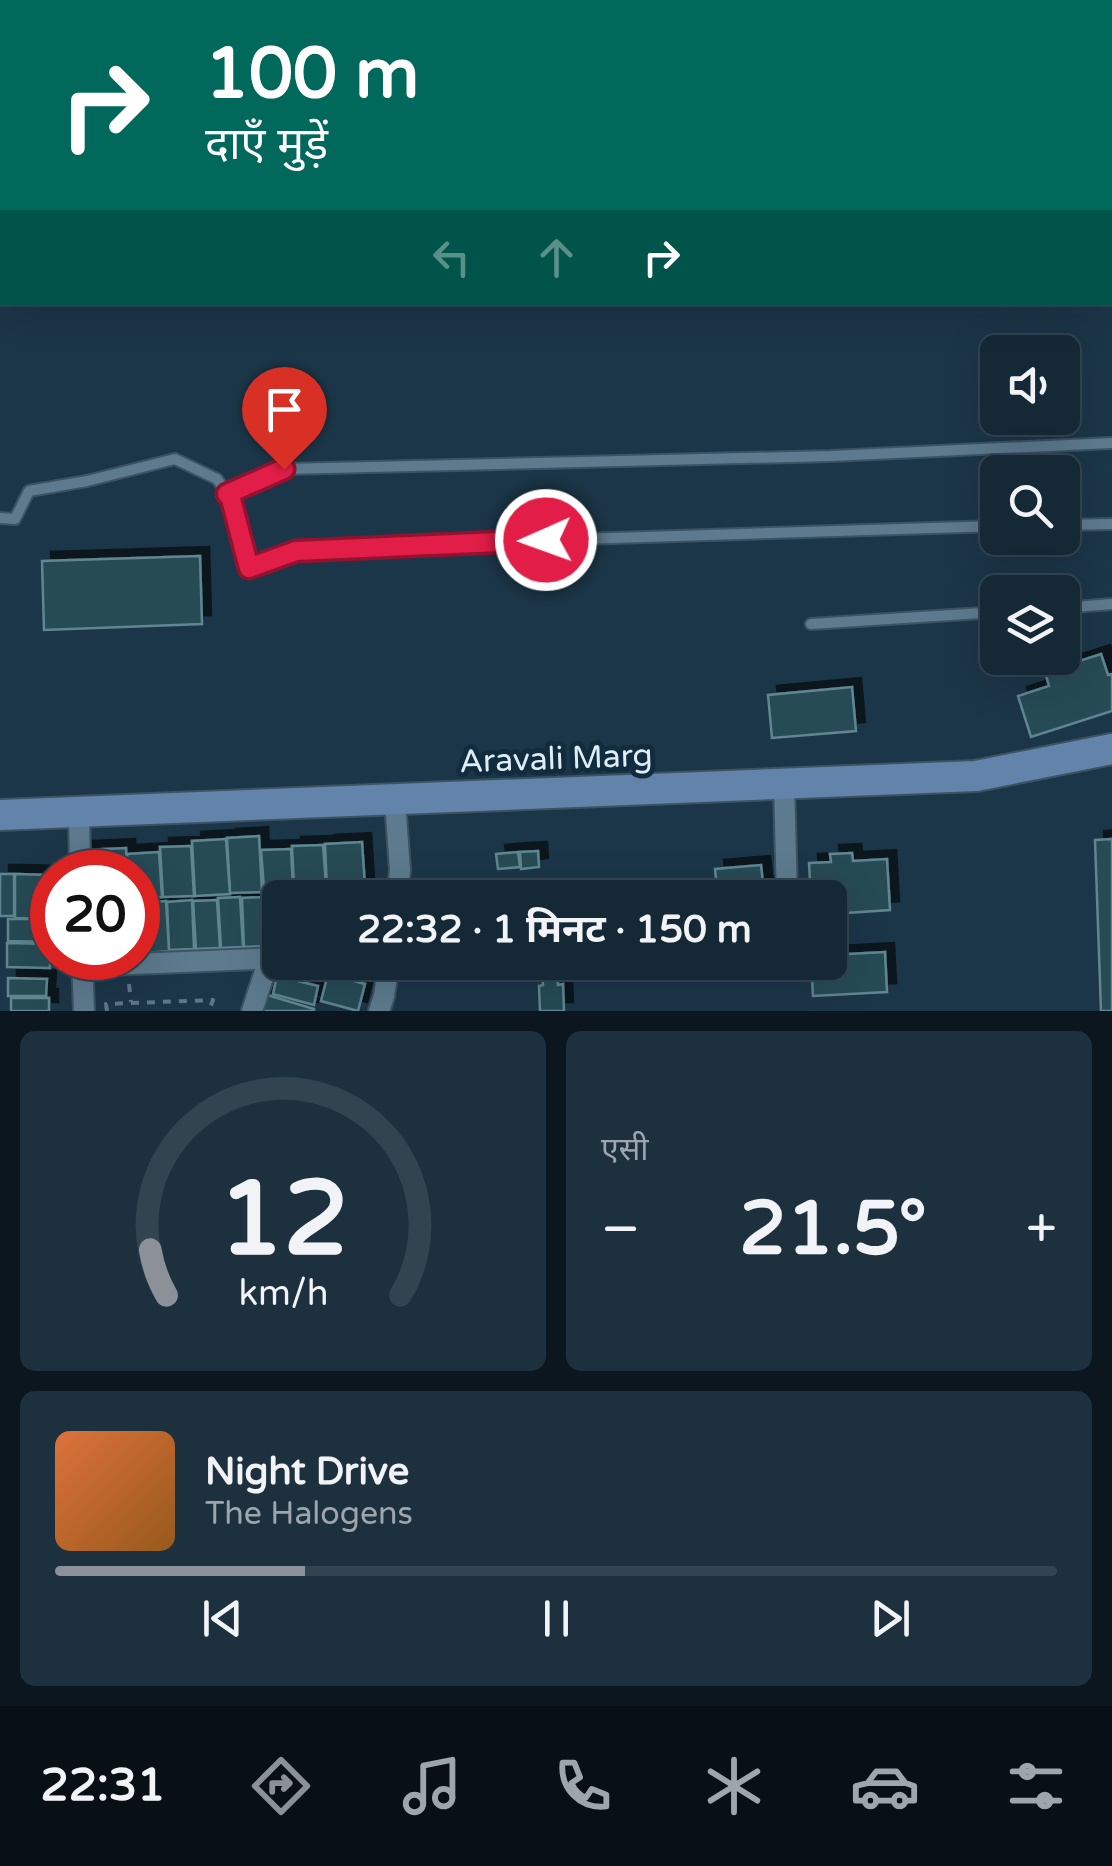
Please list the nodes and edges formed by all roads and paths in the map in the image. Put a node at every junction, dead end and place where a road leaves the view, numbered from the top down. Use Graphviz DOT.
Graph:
graph roads {
  1 [pos="1112,443"];
  2 [pos="227,494"];
  3 [pos="0,518"];
  4 [pos="1080,524"];
  5 [pos="1112,524"];
  6 [pos="980,527"];
  7 [pos="1112,604"];
  8 [pos="1080,607"];
  9 [pos="980,613"];
  10 [pos="811,624"];
  11 [pos="1112,750"];
  12 [pos="784,784"];
  13 [pos="395,801"];
  14 [pos="78,812"];
  15 [pos="0,816"];
  16 [pos="79,850"];
  17 [pos="399,880"];
  18 [pos="786,880"];
  19 [pos="262,959"];
  20 [pos="160,961"];
  21 [pos="83,980"];
  22 [pos="265,980"];
  23 [pos="386,980"];
  24 [pos="84,1011"];
  25 [pos="106,1011"];
  26 [pos="209,1011"];
  27 [pos="252,1011"];
  28 [pos="379,1011"];
  1 -- 2 [label="lane"];
  2 -- 3 [label="lane"];
  2 -- 6 [label="lane"];
  4 -- 5 [label="lane"];
  7 -- 8 [label="lane"];
  9 -- 10 [label="lane"];
  11 -- 12 [label="street, Aravali Marg"];
  12 -- 13 [label="street, Aravali Marg"];
  12 -- 18 [label="street"];
  13 -- 14 [label="street, Aravali Marg"];
  13 -- 17 [label="street"];
  14 -- 15 [label="street, Aravali Marg"];
  14 -- 16 [label="street"];
  19 -- 20 [label="street"];
  21 -- 24 [label="street"];
  22 -- 27 [label="street"];
  23 -- 28 [label="street"];
  25 -- 26 [label="path"];
}
